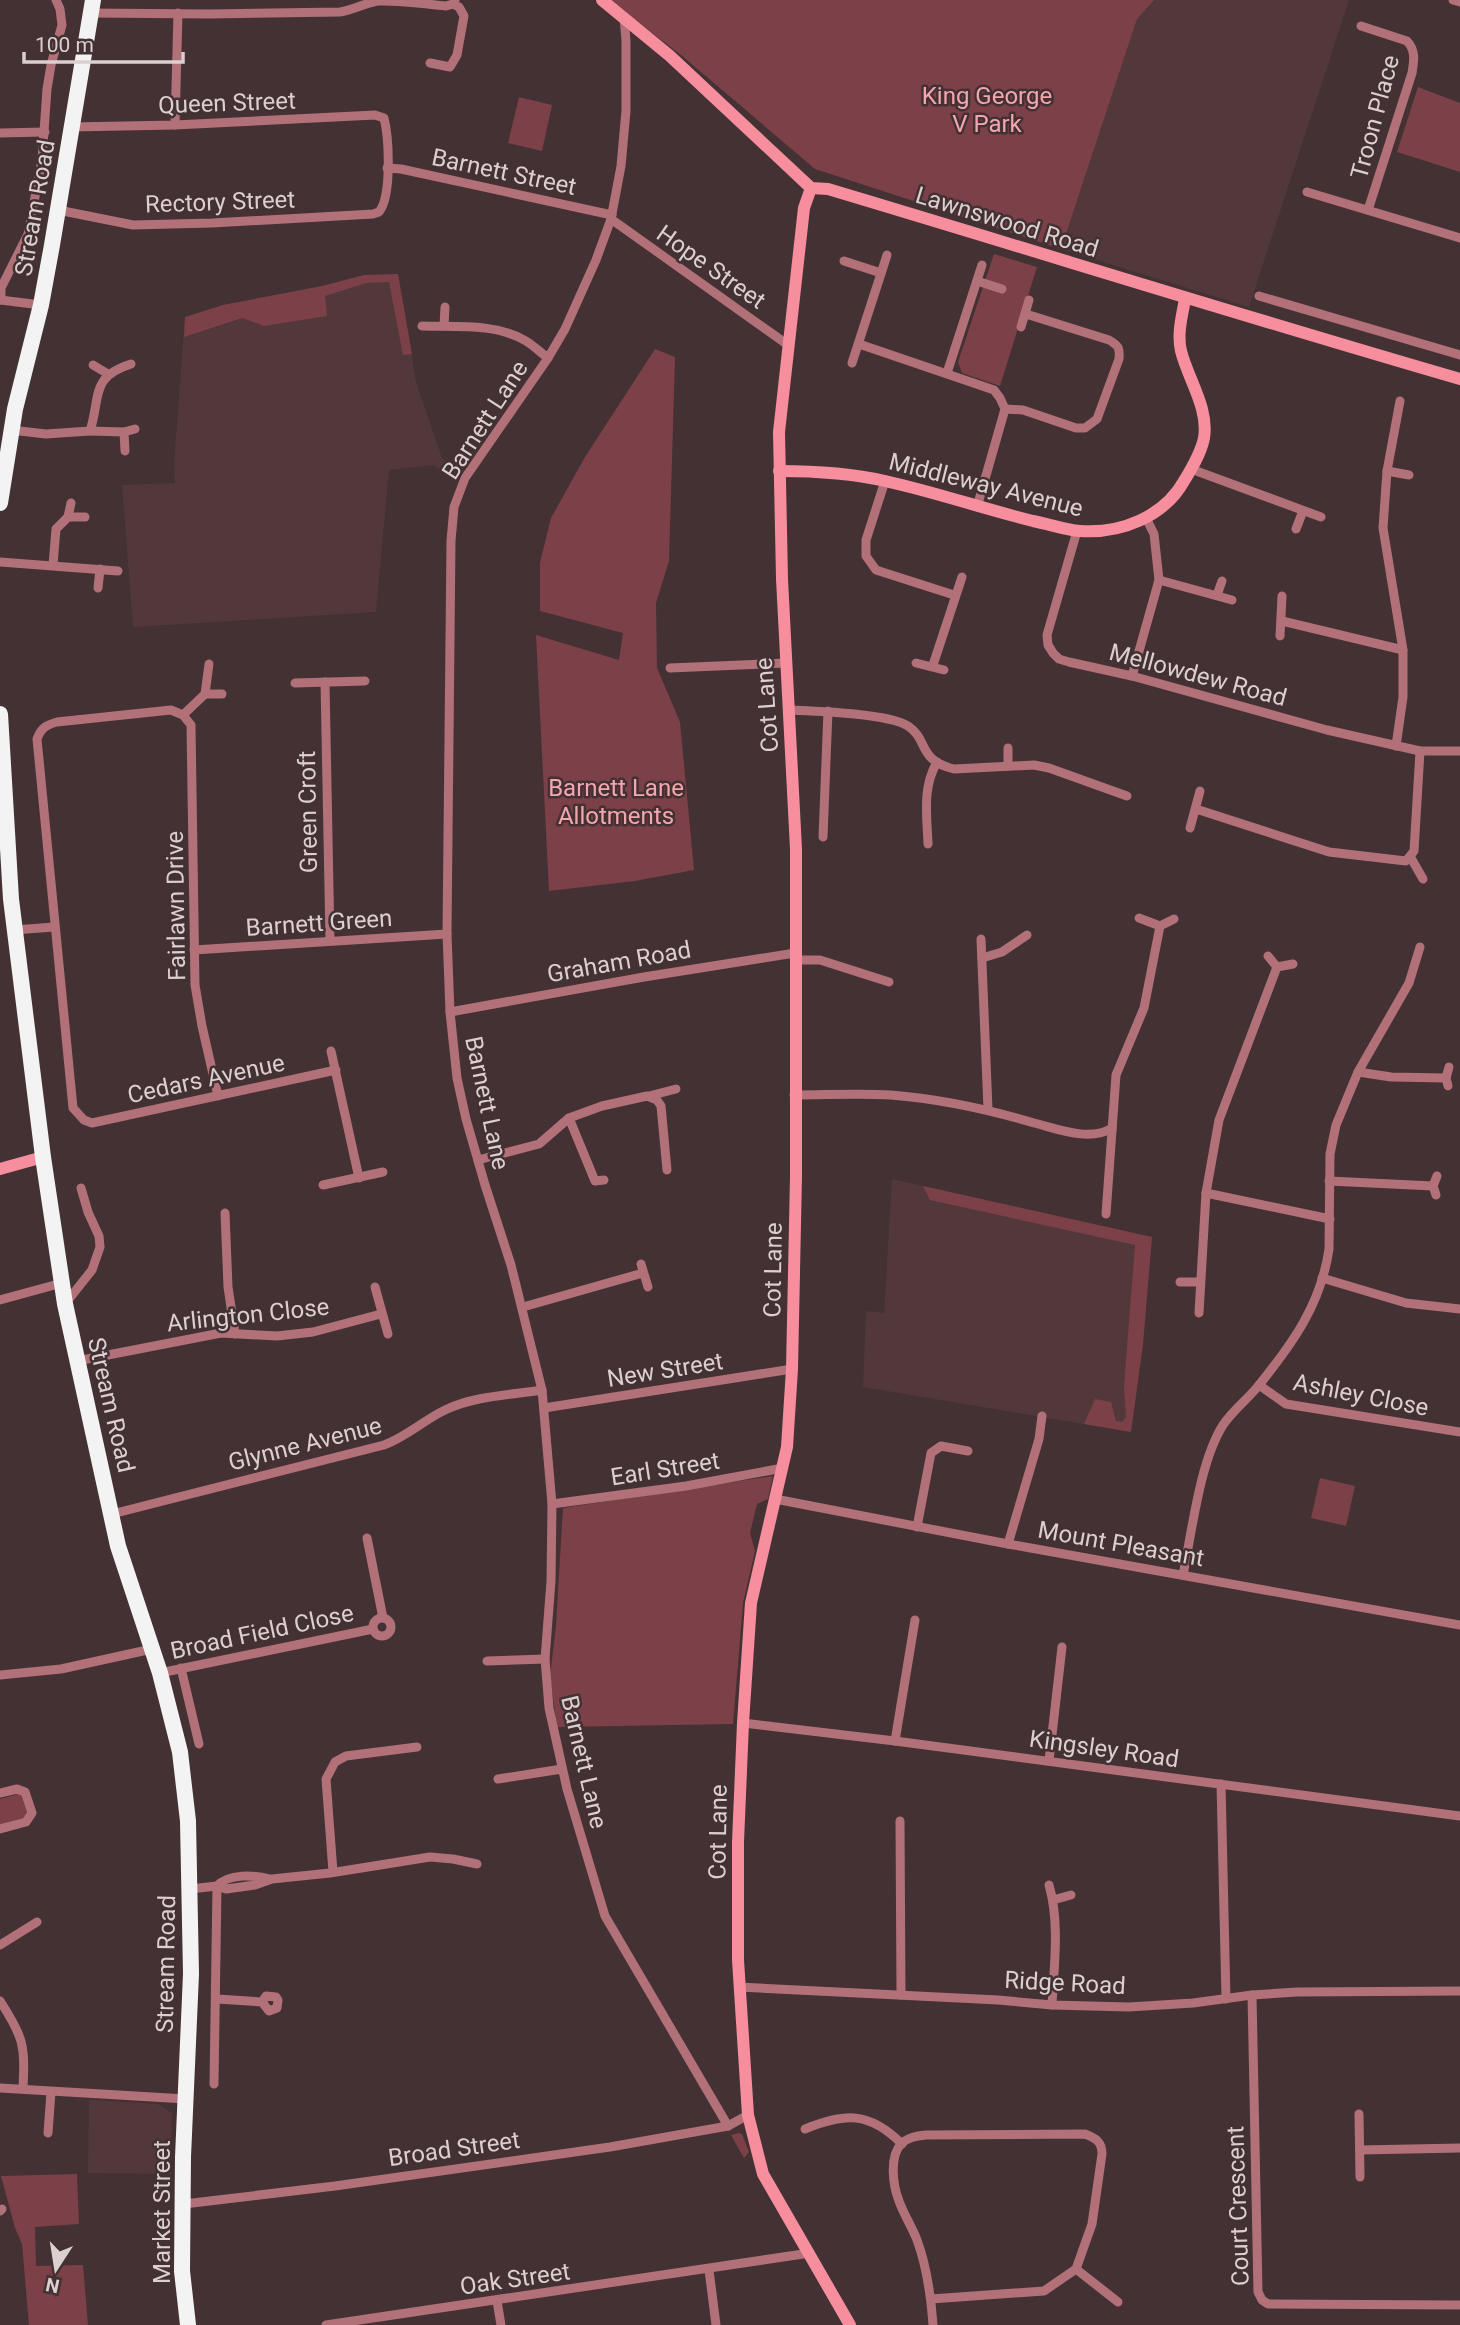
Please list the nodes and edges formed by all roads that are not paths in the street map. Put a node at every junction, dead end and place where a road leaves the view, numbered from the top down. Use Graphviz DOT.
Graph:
graph roads {
  1 [pos="56,0"];
  2 [pos="602,0"];
  3 [pos="1453,0"];
  4 [pos="454,2"];
  5 [pos="1460,2"];
  6 [pos="91,6"];
  7 [pos="178,13"];
  8 [pos="624,17"];
  9 [pos="1362,26"];
  10 [pos="430,62"];
  11 [pos="175,125"];
  12 [pos="71,127"];
  13 [pos="45,132"];
  14 [pos="0,133"];
  15 [pos="387,168"];
  16 [pos="811,188"];
  17 [pos="1307,192"];
  18 [pos="58,210"];
  19 [pos="1368,210"];
  20 [pos="611,217"];
  21 [pos="1460,239"];
  22 [pos="887,255"];
  23 [pos="844,261"];
  24 [pos="982,265"];
  25 [pos="881,273"];
  26 [pos="977,281"];
  27 [pos="1002,289"];
  28 [pos="1259,296"];
  29 [pos="1029,299"];
  30 [pos="1185,299"];
  31 [pos="1,300"];
  32 [pos="41,305"];
  33 [pos="445,307"];
  34 [pos="1026,314"];
  35 [pos="422,326"];
  36 [pos="444,326"];
  37 [pos="1021,327"];
  38 [pos="859,344"];
  39 [pos="788,345"];
  40 [pos="1460,355"];
  41 [pos="548,359"];
  42 [pos="852,363"];
  43 [pos="131,364"];
  44 [pos="93,365"];
  45 [pos="947,373"];
  46 [pos="108,374"];
  47 [pos="1460,379"];
  48 [pos="1400,401"];
  49 [pos="1005,409"];
  50 [pos="135,429"];
  51 [pos="11,430"];
  52 [pos="90,431"];
  53 [pos="124,432"];
  54 [pos="125,451"];
  55 [pos="1191,469"];
  56 [pos="779,471"];
  57 [pos="1387,471"];
  58 [pos="1409,475"];
  59 [pos="885,481"];
  60 [pos="0,503"];
  61 [pos="71,503"];
  62 [pos="977,507"];
  63 [pos="1303,511"];
  64 [pos="68,517"];
  65 [pos="85,517"];
  66 [pos="1321,517"];
  67 [pos="1146,518"];
  68 [pos="1296,529"];
  69 [pos="1077,531"];
  70 [pos="0,562"];
  71 [pos="53,565"];
  72 [pos="100,569"];
  73 [pos="118,571"];
  74 [pos="962,578"];
  75 [pos="1159,580"];
  76 [pos="1222,581"];
  77 [pos="98,588"];
  78 [pos="954,595"];
  79 [pos="1217,595"];
  80 [pos="1282,596"];
  81 [pos="1232,600"];
  82 [pos="1282,621"];
  83 [pos="1280,636"];
  84 [pos="1403,650"];
  85 [pos="785,663"];
  86 [pos="916,663"];
  87 [pos="209,664"];
  88 [pos="933,665"];
  89 [pos="670,668"];
  90 [pos="944,670"];
  91 [pos="1132,676"];
  92 [pos="365,681"];
  93 [pos="325,682"];
  94 [pos="295,683"];
  95 [pos="205,694"];
  96 [pos="222,694"];
  97 [pos="789,710"];
  98 [pos="828,711"];
  99 [pos="0,714"];
  100 [pos="183,715"];
  101 [pos="1396,746"];
  102 [pos="1009,748"];
  103 [pos="1420,751"];
  104 [pos="1460,751"];
  105 [pos="937,762"];
  106 [pos="1009,766"];
  107 [pos="1200,791"];
  108 [pos="1128,796"];
  109 [pos="1196,809"];
  110 [pos="1190,828"];
  111 [pos="823,837"];
  112 [pos="929,844"];
  113 [pos="1411,858"];
  114 [pos="4,862"];
  115 [pos="1423,879"];
  116 [pos="1139,918"];
  117 [pos="1174,919"];
  118 [pos="54,926"];
  119 [pos="1160,926"];
  120 [pos="14,930"];
  121 [pos="447,934"];
  122 [pos="1027,935"];
  123 [pos="981,939"];
  124 [pos="330,941"];
  125 [pos="1420,947"];
  126 [pos="194,950"];
  127 [pos="796,956"];
  128 [pos="1268,956"];
  129 [pos="982,958"];
  130 [pos="1293,964"];
  131 [pos="1277,967"];
  132 [pos="872,976"];
  133 [pos="889,982"];
  134 [pos="869,988"];
  135 [pos="450,1012"];
  136 [pos="331,1051"];
  137 [pos="1449,1067"];
  138 [pos="335,1070"];
  139 [pos="1358,1072"];
  140 [pos="676,1089"];
  141 [pos="794,1095"];
  142 [pos="218,1096"];
  143 [pos="647,1096"];
  144 [pos="988,1109"];
  145 [pos="569,1118"];
  146 [pos="1112,1128"];
  147 [pos="43,1157"];
  148 [pos="478,1160"];
  149 [pos="0,1169"];
  150 [pos="667,1170"];
  151 [pos="383,1172"];
  152 [pos="359,1178"];
  153 [pos="604,1180"];
  154 [pos="1329,1181"];
  155 [pos="323,1185"];
  156 [pos="1435,1185"];
  157 [pos="80,1188"];
  158 [pos="1206,1193"];
  159 [pos="225,1213"];
  160 [pos="1106,1214"];
  161 [pos="1330,1219"];
  162 [pos="1322,1279"];
  163 [pos="1181,1282"];
  164 [pos="1200,1282"];
  165 [pos="62,1283"];
  166 [pos="375,1287"];
  167 [pos="648,1287"];
  168 [pos="0,1300"];
  169 [pos="65,1304"];
  170 [pos="523,1307"];
  171 [pos="1460,1309"];
  172 [pos="1199,1313"];
  173 [pos="381,1314"];
  174 [pos="235,1334"];
  175 [pos="388,1334"];
  176 [pos="77,1361"];
  177 [pos="792,1369"];
  178 [pos="1259,1385"];
  179 [pos="541,1390"];
  180 [pos="544,1408"];
  181 [pos="1042,1416"];
  182 [pos="1460,1432"];
  183 [pos="968,1451"];
  184 [pos="783,1468"];
  185 [pos="775,1499"];
  186 [pos="552,1504"];
  187 [pos="111,1514"];
  188 [pos="916,1527"];
  189 [pos="366,1538"];
  190 [pos="1008,1544"];
  191 [pos="1183,1575"];
  192 [pos="383,1618"];
  193 [pos="915,1620"];
  194 [pos="1460,1625"];
  195 [pos="373,1629"];
  196 [pos="1062,1647"];
  197 [pos="152,1649"];
  198 [pos="545,1659"];
  199 [pos="487,1661"];
  200 [pos="181,1668"];
  201 [pos="160,1673"];
  202 [pos="0,1675"];
  203 [pos="743,1723"];
  204 [pos="895,1741"];
  205 [pos="199,1744"];
  206 [pos="417,1747"];
  207 [pos="400,1749"];
  208 [pos="402,1760"];
  209 [pos="1049,1761"];
  210 [pos="562,1769"];
  211 [pos="498,1779"];
  212 [pos="1221,1784"];
  213 [pos="0,1793"];
  214 [pos="1460,1816"];
  215 [pos="900,1821"];
  216 [pos="0,1829"];
  217 [pos="477,1864"];
  218 [pos="333,1872"];
  219 [pos="1049,1885"];
  220 [pos="217,1886"];
  221 [pos="190,1889"];
  222 [pos="1071,1895"];
  223 [pos="1053,1900"];
  224 [pos="37,1922"];
  225 [pos="0,1945"];
  226 [pos="739,1987"];
  227 [pos="1460,1991"];
  228 [pos="901,1995"];
  229 [pos="1252,1995"];
  230 [pos="217,1999"];
  231 [pos="1226,1999"];
  232 [pos="0,2001"];
  233 [pos="262,2003"];
  234 [pos="1052,2005"];
  235 [pos="214,2084"];
  236 [pos="0,2088"];
  237 [pos="23,2088"];
  238 [pos="51,2092"];
  239 [pos="186,2099"];
  240 [pos="1359,2114"];
  241 [pos="748,2115"];
  242 [pos="728,2126"];
  243 [pos="804,2130"];
  244 [pos="48,2133"];
  245 [pos="902,2144"];
  246 [pos="1460,2148"];
  247 [pos="1360,2150"];
  248 [pos="1360,2177"];
  249 [pos="184,2204"];
  250 [pos="810,2253"];
  251 [pos="1076,2269"];
  252 [pos="709,2270"];
  253 [pos="931,2299"];
  254 [pos="497,2301"];
  255 [pos="1118,2302"];
  256 [pos="1460,2305"];
  257 [pos="188,2325"];
  258 [pos="326,2325"];
  259 [pos="500,2325"];
  260 [pos="716,2325"];
  261 [pos="850,2325"];
  262 [pos="933,2325"];
  1 -- 13 [label="street"];
  2 -- 8 [label="street"];
  3 -- 5 [label="street"];
  4 -- 7 [label="street"];
  4 -- 10 [label="street"];
  6 -- 7 [label="street"];
  6 -- 12 [label="highway, Stream Road"];
  7 -- 11 [label="street"];
  8 -- 16 [label="street"];
  8 -- 20 [label="street, Barnett Lane"];
  9 -- 19 [label="street, Troon Place"];
  11 -- 12 [label="street, Queen Street"];
  11 -- 15 [label="street, Queen Street"];
  12 -- 18 [label="highway, Stream Road"];
  13 -- 14 [label="street"];
  13 -- 31 [label="street"];
  15 -- 18 [label="street, Rectory Street"];
  15 -- 20 [label="street, Barnett Street"];
  16 -- 30 [label="street, Lawnswood Road"];
  16 -- 39 [label="street, Cot Lane"];
  17 -- 19 [label="street, Troon Place"];
  18 -- 32 [label="highway, Stream Road"];
  19 -- 21 [label="street, Troon Place"];
  20 -- 39 [label="street, Hope Street"];
  20 -- 41 [label="street, Barnett Lane"];
  22 -- 25 [label="street"];
  23 -- 25 [label="street"];
  24 -- 26 [label="street"];
  25 -- 38 [label="street"];
  26 -- 27 [label="street"];
  26 -- 45 [label="street"];
  28 -- 40 [label="street"];
  29 -- 34 [label="street"];
  30 -- 47 [label="street, Lawnswood Road"];
  30 -- 55 [label="street, Middleway Avenue"];
  31 -- 32 [label="street"];
  32 -- 51 [label="highway, Stream Road"];
  33 -- 36 [label="street"];
  34 -- 37 [label="street"];
  34 -- 49 [label="street"];
  35 -- 36 [label="street"];
  36 -- 41 [label="street"];
  38 -- 42 [label="street"];
  38 -- 45 [label="street"];
  39 -- 56 [label="street, Cot Lane"];
  41 -- 121 [label="street, Barnett Lane"];
  43 -- 46 [label="street"];
  44 -- 46 [label="street"];
  45 -- 49 [label="street"];
  46 -- 52 [label="street"];
  48 -- 57 [label="street"];
  49 -- 62 [label="street"];
  50 -- 53 [label="street"];
  51 -- 52 [label="street"];
  51 -- 60 [label="highway, Stream Road"];
  52 -- 53 [label="street"];
  53 -- 54 [label="street"];
  55 -- 63 [label="street"];
  55 -- 67 [label="street, Middleway Avenue"];
  56 -- 59 [label="street, Middleway Avenue"];
  56 -- 85 [label="street, Cot Lane"];
  57 -- 58 [label="street"];
  57 -- 84 [label="street"];
  59 -- 62 [label="street, Middleway Avenue"];
  59 -- 78 [label="street"];
  61 -- 64 [label="street"];
  62 -- 69 [label="street, Middleway Avenue"];
  63 -- 66 [label="street"];
  63 -- 68 [label="street"];
  64 -- 65 [label="street"];
  64 -- 71 [label="street"];
  67 -- 69 [label="street, Middleway Avenue"];
  67 -- 75 [label="street"];
  69 -- 91 [label="street, Mellowdew Road"];
  70 -- 71 [label="street"];
  71 -- 72 [label="street"];
  72 -- 73 [label="street"];
  72 -- 77 [label="street"];
  74 -- 78 [label="street"];
  75 -- 79 [label="street"];
  75 -- 91 [label="street"];
  76 -- 79 [label="street"];
  78 -- 88 [label="street"];
  79 -- 81 [label="street"];
  80 -- 82 [label="street"];
  82 -- 83 [label="street"];
  82 -- 84 [label="street"];
  84 -- 101 [label="street"];
  85 -- 89 [label="street"];
  85 -- 97 [label="street, Cot Lane"];
  86 -- 88 [label="street"];
  87 -- 95 [label="street"];
  88 -- 90 [label="street"];
  91 -- 101 [label="street, Mellowdew Road"];
  92 -- 93 [label="street"];
  93 -- 94 [label="street"];
  93 -- 124 [label="street, Green Croft"];
  95 -- 96 [label="street"];
  95 -- 100 [label="street"];
  97 -- 98 [label="street"];
  97 -- 127 [label="street, Cot Lane"];
  98 -- 105 [label="street"];
  98 -- 111 [label="street"];
  99 -- 114 [label="highway, Stream Road"];
  100 -- 118 [label="street"];
  100 -- 126 [label="street, Fairlawn Drive"];
  101 -- 103 [label="street, Mellowdew Road"];
  102 -- 106 [label="street"];
  103 -- 104 [label="street, Mellowdew Road"];
  103 -- 113 [label="street"];
  105 -- 106 [label="street"];
  105 -- 112 [label="street"];
  106 -- 108 [label="street"];
  107 -- 109 [label="street"];
  109 -- 110 [label="street"];
  109 -- 113 [label="street"];
  113 -- 115 [label="street"];
  114 -- 120 [label="highway, Stream Road"];
  116 -- 119 [label="street"];
  117 -- 119 [label="street"];
  118 -- 120 [label="street"];
  118 -- 142 [label="street, Cedars Avenue"];
  119 -- 146 [label="street"];
  120 -- 147 [label="highway, Stream Road"];
  121 -- 124 [label="street, Barnett Green"];
  121 -- 135 [label="street, Barnett Lane"];
  122 -- 129 [label="street"];
  123 -- 129 [label="street"];
  124 -- 126 [label="street, Barnett Green"];
  125 -- 139 [label="street"];
  126 -- 142 [label="street, Fairlawn Drive"];
  127 -- 132 [label="street, Graham Road"];
  127 -- 135 [label="street, Graham Road"];
  127 -- 141 [label="street, Cot Lane"];
  128 -- 131 [label="street"];
  129 -- 144 [label="street"];
  130 -- 131 [label="street"];
  131 -- 158 [label="street"];
  132 -- 133 [label="street, Graham Road"];
  132 -- 134 [label="street"];
  135 -- 148 [label="street, Barnett Lane"];
  136 -- 138 [label="street"];
  137 -- 139 [label="street"];
  138 -- 142 [label="street, Cedars Avenue"];
  138 -- 152 [label="street"];
  139 -- 154 [label="street"];
  140 -- 143 [label="street"];
  141 -- 144 [label="street"];
  141 -- 177 [label="street, Cot Lane"];
  143 -- 145 [label="street"];
  143 -- 150 [label="street"];
  144 -- 146 [label="street"];
  145 -- 148 [label="street"];
  145 -- 153 [label="street"];
  146 -- 160 [label="street"];
  147 -- 149 [label="street"];
  147 -- 165 [label="highway, Stream Road"];
  148 -- 170 [label="street, Barnett Lane"];
  151 -- 152 [label="street"];
  152 -- 155 [label="street"];
  154 -- 156 [label="street"];
  154 -- 161 [label="street"];
  157 -- 169 [label="street"];
  158 -- 161 [label="street"];
  158 -- 164 [label="street"];
  159 -- 174 [label="street"];
  161 -- 162 [label="street"];
  162 -- 171 [label="street"];
  162 -- 178 [label="street"];
  163 -- 164 [label="street"];
  164 -- 172 [label="street"];
  165 -- 168 [label="street"];
  165 -- 169 [label="highway, Stream Road"];
  166 -- 173 [label="street"];
  167 -- 170 [label="street"];
  169 -- 176 [label="highway, Stream Road"];
  170 -- 179 [label="street, Barnett Lane"];
  173 -- 174 [label="street, Arlington Close"];
  173 -- 175 [label="street"];
  174 -- 176 [label="street, Arlington Close"];
  176 -- 187 [label="highway, Stream Road"];
  177 -- 180 [label="street, New Street"];
  177 -- 184 [label="street, Cot Lane"];
  178 -- 182 [label="street, Ashley Close"];
  178 -- 191 [label="street"];
  179 -- 180 [label="street, Barnett Lane"];
  179 -- 187 [label="street, Glynne Avenue"];
  180 -- 186 [label="street, Barnett Lane"];
  181 -- 190 [label="street"];
  183 -- 188 [label="street"];
  184 -- 185 [label="street, Cot Lane"];
  184 -- 186 [label="street, Earl Street"];
  185 -- 188 [label="street, Mount Pleasant"];
  185 -- 203 [label="street, Cot Lane"];
  186 -- 198 [label="street, Barnett Lane"];
  187 -- 197 [label="highway, Stream Road"];
  188 -- 190 [label="street, Mount Pleasant"];
  189 -- 192 [label="street, Broad Field Close"];
  190 -- 191 [label="street, Mount Pleasant"];
  191 -- 194 [label="street, Mount Pleasant"];
  192 -- 195 [label="street, Broad Field Close"];
  192 -- 195 [label="street, Broad Field Close"];
  193 -- 204 [label="street"];
  195 -- 200 [label="street, Broad Field Close"];
  196 -- 209 [label="street"];
  197 -- 201 [label="highway, Stream Road"];
  197 -- 202 [label="street"];
  198 -- 199 [label="street"];
  198 -- 210 [label="street, Barnett Lane"];
  200 -- 201 [label="street, Broad Field Close"];
  200 -- 205 [label="street"];
  201 -- 221 [label="highway, Stream Road"];
  203 -- 204 [label="street, Kingsley Road"];
  203 -- 226 [label="street, Cot Lane"];
  204 -- 209 [label="street, Kingsley Road"];
  206 -- 207 [label="street"];
  207 -- 208 [label="street"];
  207 -- 218 [label="street"];
  209 -- 212 [label="street, Kingsley Road"];
  210 -- 211 [label="street"];
  210 -- 242 [label="street, Barnett Lane"];
  212 -- 214 [label="street, Kingsley Road"];
  212 -- 231 [label="street"];
  213 -- 216 [label="street"];
  215 -- 228 [label="street"];
  217 -- 218 [label="street"];
  218 -- 220 [label="street"];
  219 -- 223 [label="street"];
  220 -- 221 [label="street"];
  220 -- 230 [label="street, Stream Road"];
  221 -- 239 [label="highway, Stream Road"];
  222 -- 223 [label="street"];
  223 -- 234 [label="street"];
  224 -- 225 [label="street"];
  226 -- 228 [label="street, Ridge Road"];
  226 -- 241 [label="street, Cot Lane"];
  227 -- 229 [label="street, Ridge Road"];
  228 -- 234 [label="street, Ridge Road"];
  229 -- 231 [label="street, Ridge Road"];
  229 -- 256 [label="street, Court Crescent"];
  230 -- 233 [label="street"];
  230 -- 235 [label="street, Stream Road"];
  231 -- 234 [label="street, Ridge Road"];
  232 -- 237 [label="street"];
  236 -- 237 [label="street"];
  237 -- 238 [label="street"];
  238 -- 239 [label="street"];
  238 -- 244 [label="street"];
  239 -- 249 [label="highway, Market Street"];
  240 -- 247 [label="street"];
  241 -- 242 [label="street"];
  241 -- 250 [label="street, Cot Lane"];
  242 -- 249 [label="street, Broad Street"];
  243 -- 245 [label="street"];
  245 -- 251 [label="street"];
  245 -- 253 [label="street"];
  246 -- 247 [label="street"];
  247 -- 248 [label="street"];
  249 -- 257 [label="highway, Market Street"];
  250 -- 252 [label="street, Oak Street"];
  250 -- 261 [label="street, Cot Lane"];
  251 -- 253 [label="street"];
  251 -- 255 [label="street"];
  252 -- 254 [label="street, Oak Street"];
  252 -- 260 [label="street"];
  253 -- 262 [label="street"];
  254 -- 258 [label="street, Oak Street"];
  254 -- 259 [label="street"];
}
